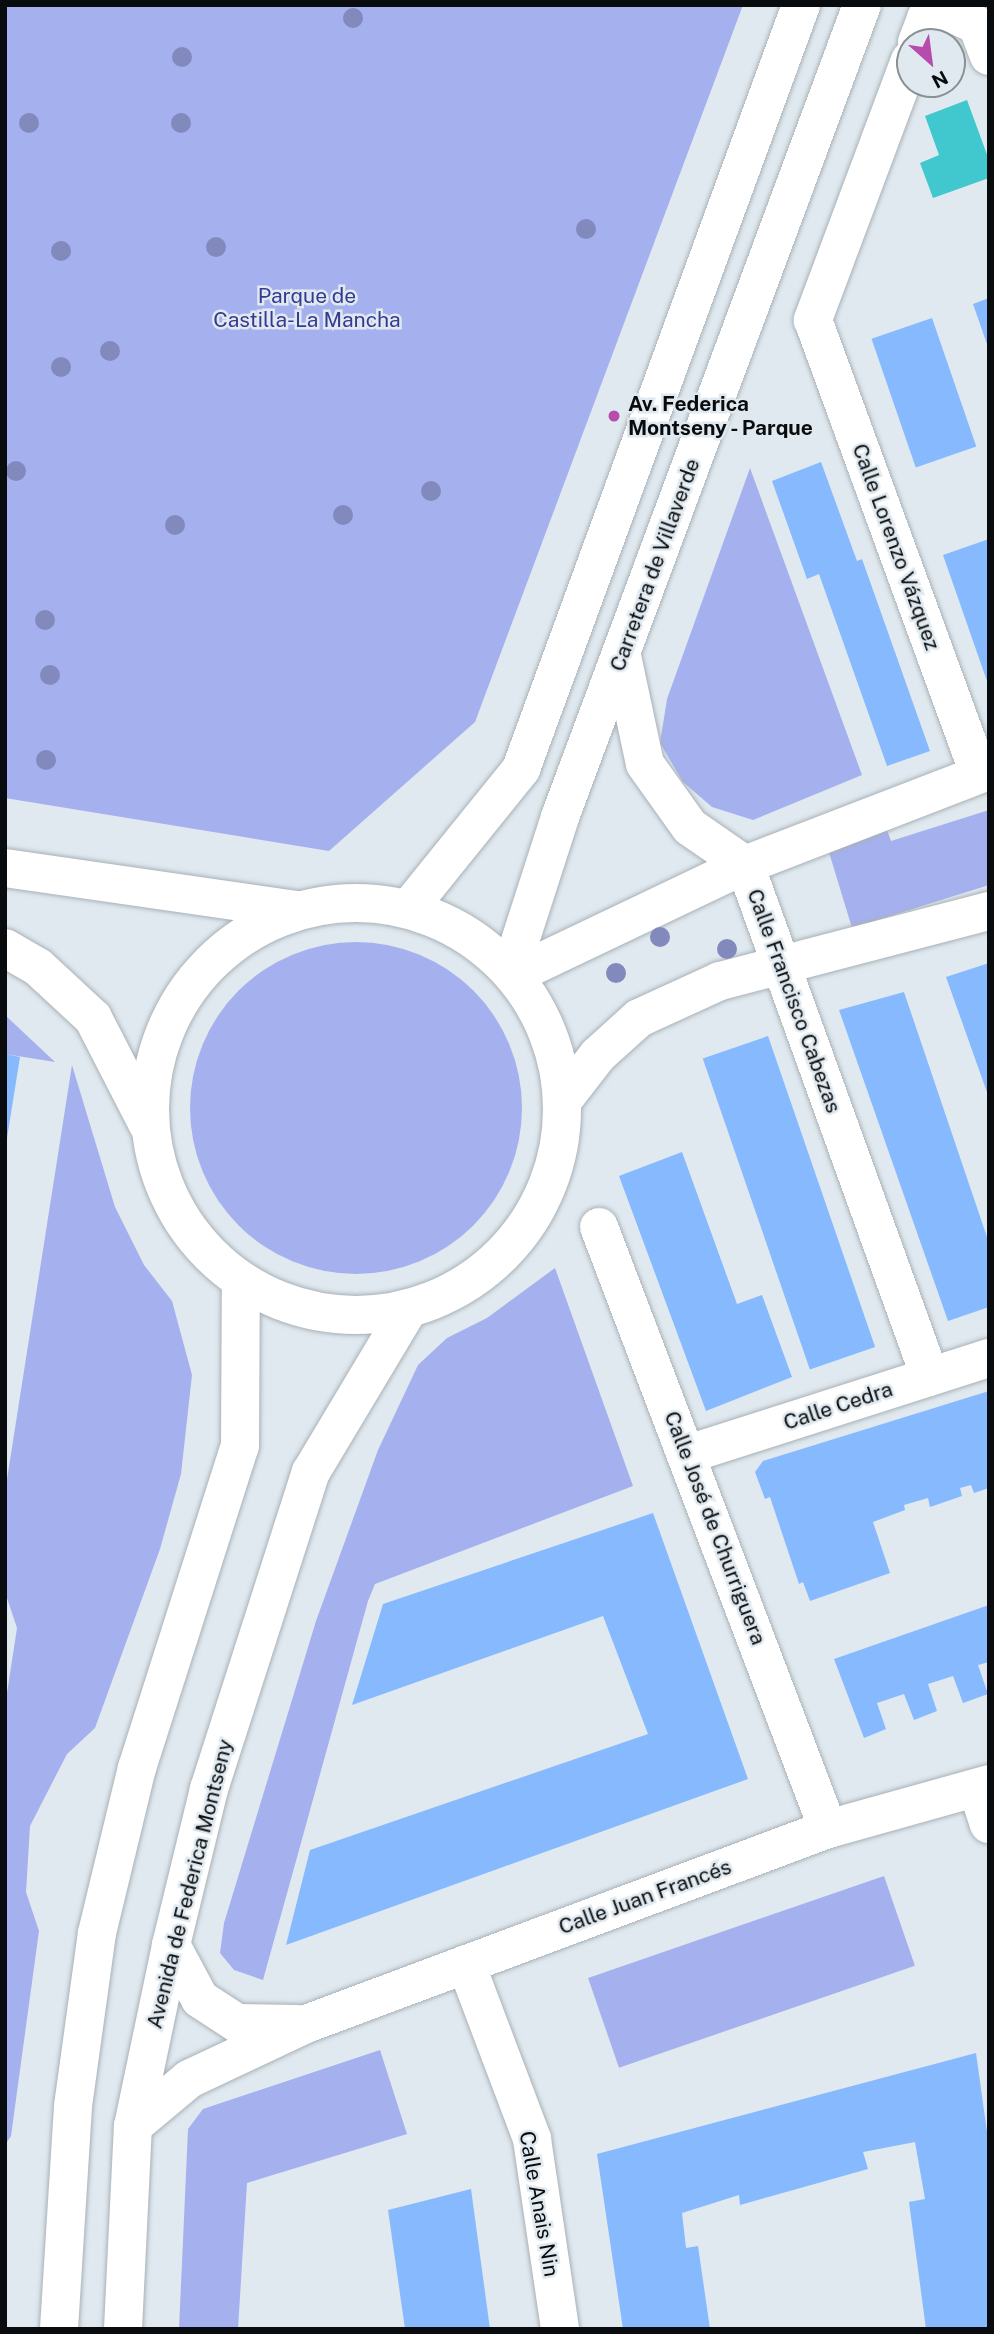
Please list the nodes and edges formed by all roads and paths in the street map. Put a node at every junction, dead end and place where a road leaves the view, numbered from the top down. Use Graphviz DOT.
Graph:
graph roads {
  1 [pos="802,5"];
  2 [pos="862,5"];
  3 [pos="922,28"];
  4 [pos="989,57"];
  5 [pos="896,98"];
  6 [pos="622,656"];
  7 [pos="984,773"];
  8 [pos="745,865"];
  9 [pos="5,868"];
  10 [pos="409,908"];
  11 [pos="295,910"];
  12 [pos="989,911"];
  13 [pos="5,948"];
  14 [pos="782,967"];
  15 [pos="512,972"];
  16 [pos="564,1099"];
  17 [pos="148,1125"];
  18 [pos="599,1227"];
  19 [pos="241,1282"];
  20 [pos="408,1310"];
  21 [pos="989,1358"];
  22 [pos="930,1377"];
  23 [pos="688,1454"];
  24 [pos="983,1786"];
  25 [pos="989,1824"];
  26 [pos="828,1829"];
  27 [pos="170,1945"];
  28 [pos="466,1965"];
  29 [pos="306,2024"];
  30 [pos="133,2126"];
  31 [pos="59,2329"];
  32 [pos="123,2329"];
  33 [pos="560,2329"];
  1 -- 10 [label="street"];
  2 -- 6 [label="street, Carretera de Villaverde"];
  3 -- 4 [label="street"];
  5 -- 7 [label="street, Calle Lorenzo Vázquez"];
  6 -- 8 [label="street, Calle Francisco Cabezas"];
  6 -- 15 [label="street, Carretera de Villaverde"];
  7 -- 8 [label="street"];
  8 -- 14 [label="street, Calle Francisco Cabezas"];
  8 -- 15 [label="street"];
  9 -- 11 [label="street"];
  10 -- 11 [label="street"];
  10 -- 15 [label="street"];
  11 -- 17 [label="street"];
  12 -- 14 [label="street"];
  13 -- 17 [label="street"];
  14 -- 16 [label="street"];
  14 -- 22 [label="street, Calle Francisco Cabezas"];
  15 -- 16 [label="street"];
  16 -- 20 [label="street"];
  17 -- 19 [label="street"];
  18 -- 23 [label="street, Calle José de Churriguera"];
  19 -- 20 [label="street"];
  19 -- 31 [label="street"];
  20 -- 27 [label="street, Avenida de Federica Montseny"];
  21 -- 22 [label="street, Calle Cedra"];
  22 -- 23 [label="street, Calle Cedra"];
  23 -- 26 [label="street, Calle José de Churriguera"];
  24 -- 25 [label="street"];
  24 -- 26 [label="street, Calle Juan Francés"];
  26 -- 28 [label="street, Calle Juan Francés"];
  27 -- 29 [label="street, Calle Juan Francés"];
  27 -- 30 [label="street, Avenida de Federica Montseny"];
  28 -- 29 [label="street, Calle Juan Francés"];
  28 -- 33 [label="street, Calle Anais Nin"];
  29 -- 30 [label="street, Calle Juan Francés"];
  30 -- 32 [label="street, Avenida de Federica Montseny"];
}
